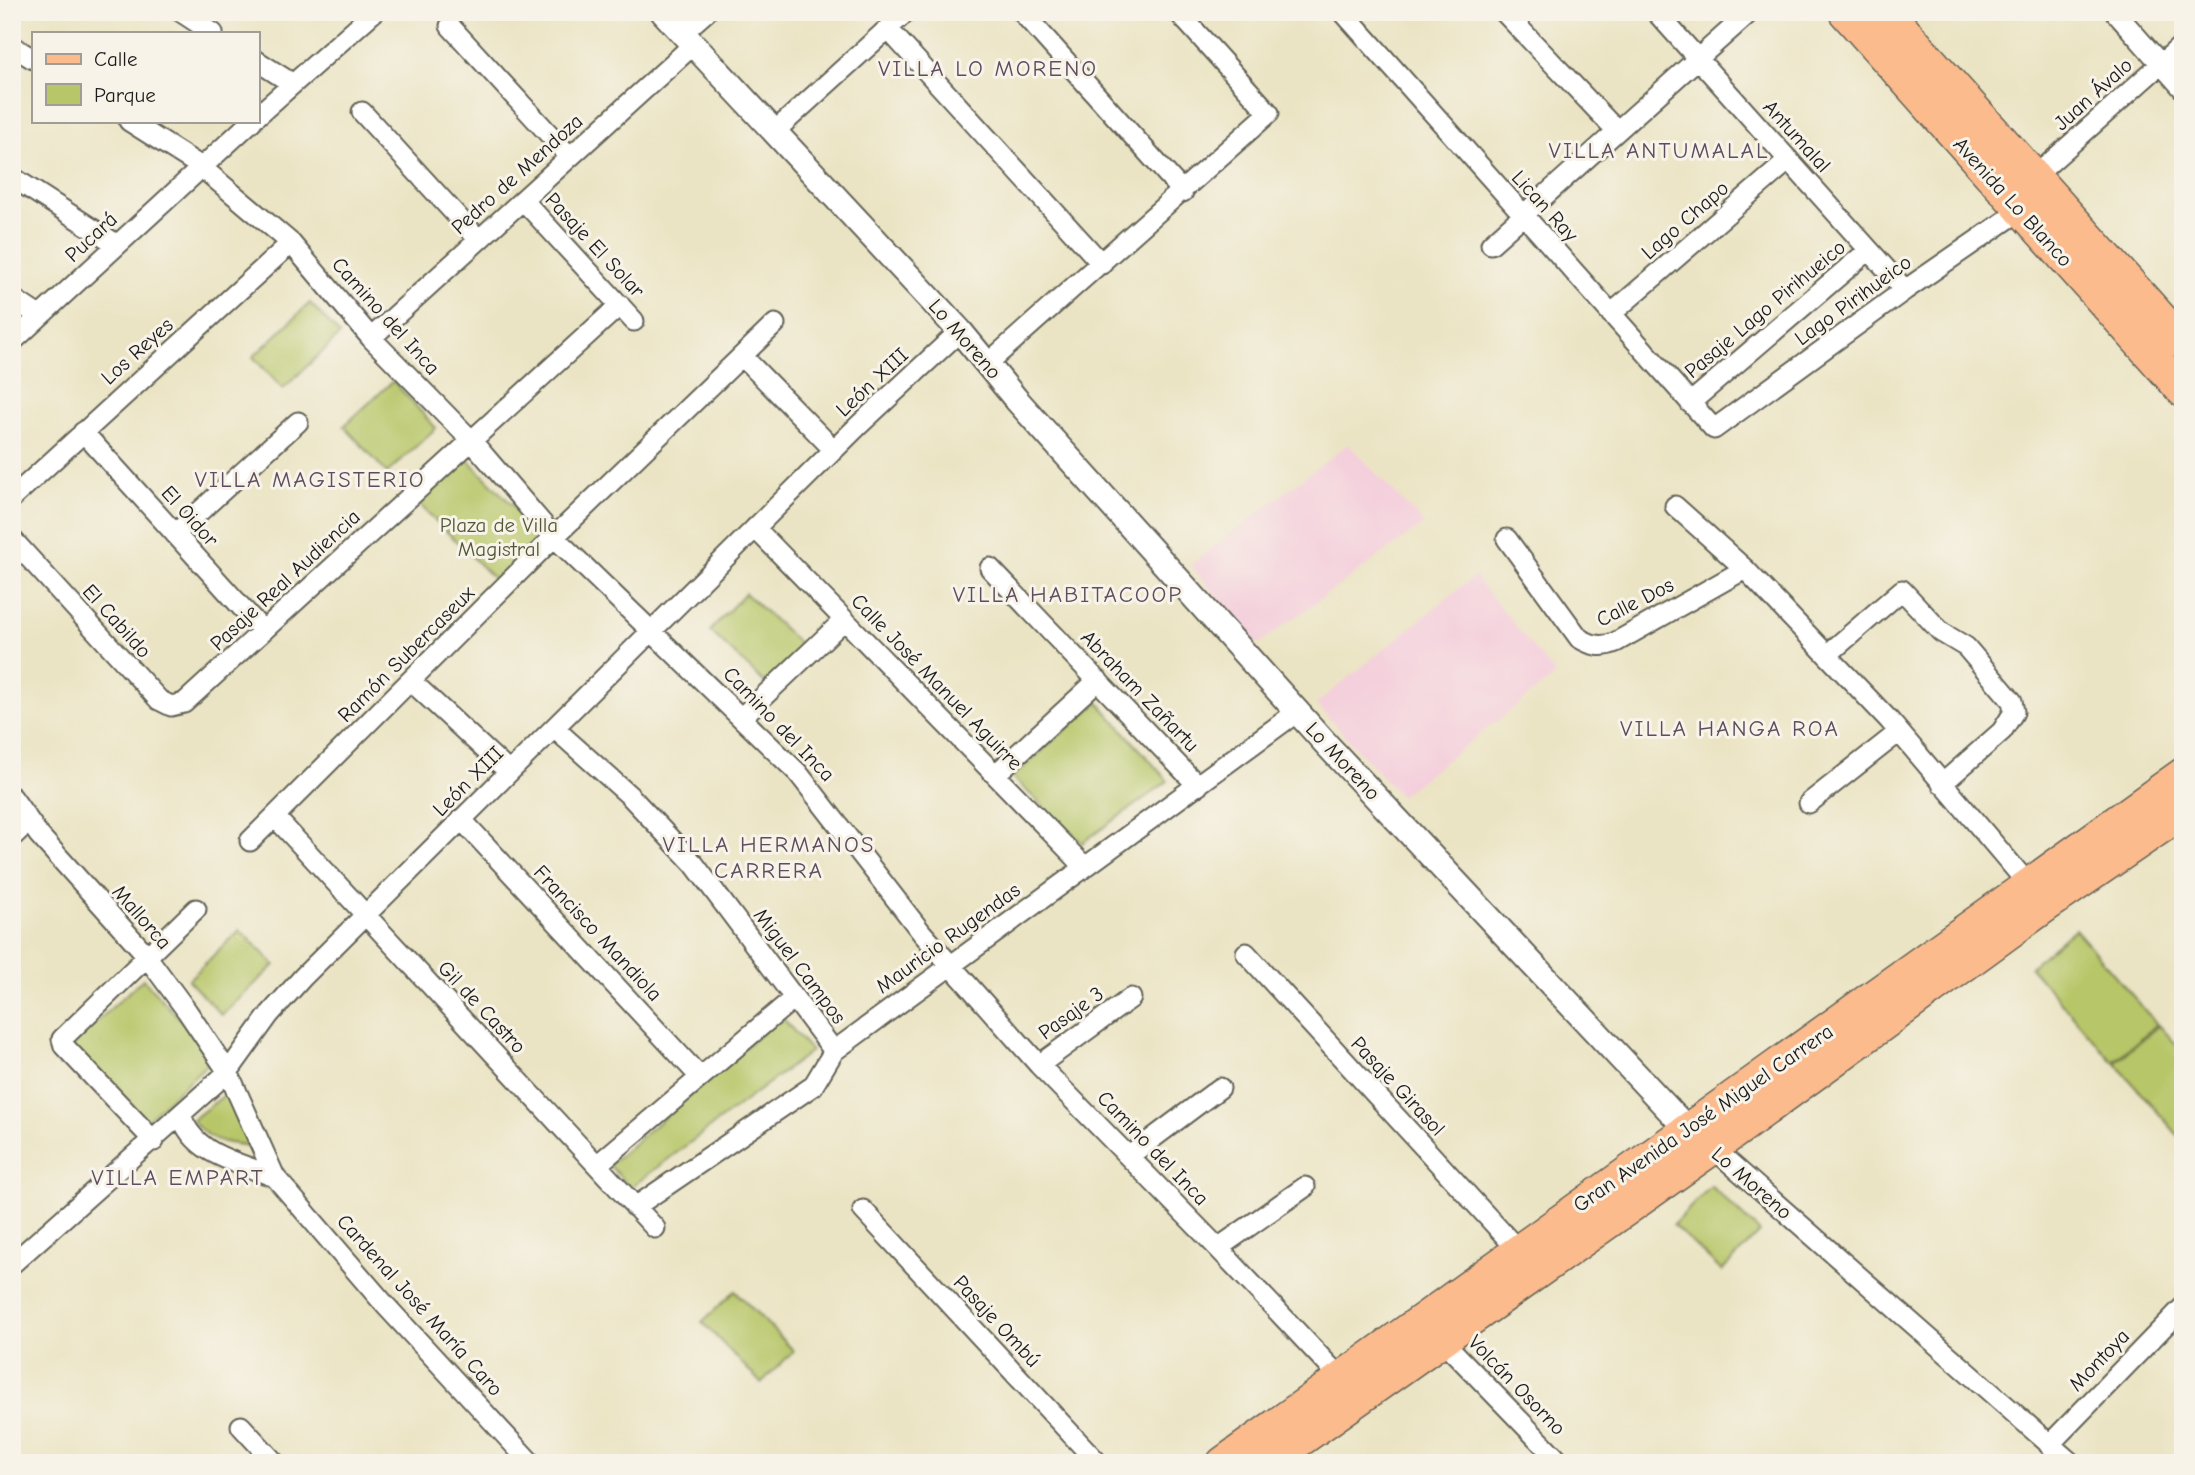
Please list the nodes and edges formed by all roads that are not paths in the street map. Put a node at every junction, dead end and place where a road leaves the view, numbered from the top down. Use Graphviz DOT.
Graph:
graph roads {
  1 [pos="181,12"];
  2 [pos="663,12"];
  3 [pos="706,12"];
  4 [pos="906,12"];
  5 [pos="1022,12"];
  6 [pos="1178,12"];
  7 [pos="1343,12"];
  8 [pos="1504,12"];
  9 [pos="1656,12"];
  10 [pos="1750,12"];
  11 [pos="1845,12"];
  12 [pos="1886,12"];
  13 [pos="2115,12"];
  14 [pos="364,15"];
  15 [pos="450,26"];
  16 [pos="888,29"];
  17 [pos="212,32"];
  18 [pos="688,39"];
  19 [pos="2183,44"];
  20 [pos="12,46"];
  21 [pos="32,58"];
  22 [pos="1698,59"];
  23 [pos="259,62"];
  24 [pos="2161,64"];
  25 [pos="293,84"];
  26 [pos="2183,89"];
  27 [pos="362,112"];
  28 [pos="259,114"];
  29 [pos="132,122"];
  30 [pos="250,122"];
  31 [pos="1617,131"];
  32 [pos="774,132"];
  33 [pos="570,157"];
  34 [pos="1789,160"];
  35 [pos="201,166"];
  36 [pos="12,177"];
  37 [pos="2034,177"];
  38 [pos="1184,192"];
  39 [pos="523,200"];
  40 [pos="2021,210"];
  41 [pos="1523,215"];
  42 [pos="478,240"];
  43 [pos="291,243"];
  44 [pos="116,244"];
  45 [pos="1490,244"];
  46 [pos="1869,250"];
  47 [pos="1101,264"];
  48 [pos="1905,290"];
  49 [pos="12,298"];
  50 [pos="620,305"];
  51 [pos="1611,314"];
  52 [pos="39,316"];
  53 [pos="634,321"];
  54 [pos="775,324"];
  55 [pos="960,331"];
  56 [pos="371,338"];
  57 [pos="12,342"];
  58 [pos="2183,343"];
  59 [pos="742,356"];
  60 [pos="986,363"];
  61 [pos="2181,384"];
  62 [pos="1690,403"];
  63 [pos="298,422"];
  64 [pos="1714,429"];
  65 [pos="83,432"];
  66 [pos="470,439"];
  67 [pos="834,450"];
  68 [pos="13,496"];
  69 [pos="1675,506"];
  70 [pos="755,528"];
  71 [pos="175,534"];
  72 [pos="554,537"];
  73 [pos="12,538"];
  74 [pos="1507,539"];
  75 [pos="990,568"];
  76 [pos="1745,569"];
  77 [pos="844,620"];
  78 [pos="652,630"];
  79 [pos="263,631"];
  80 [pos="1827,655"];
  81 [pos="1098,680"];
  82 [pos="412,682"];
  83 [pos="198,692"];
  84 [pos="1297,712"];
  85 [pos="743,716"];
  86 [pos="554,728"];
  87 [pos="1899,733"];
  88 [pos="509,772"];
  89 [pos="996,774"];
  90 [pos="2183,774"];
  91 [pos="1942,784"];
  92 [pos="1198,786"];
  93 [pos="12,797"];
  94 [pos="1809,803"];
  95 [pos="2183,812"];
  96 [pos="275,817"];
  97 [pos="461,819"];
  98 [pos="28,822"];
  99 [pos="12,837"];
  100 [pos="250,842"];
  101 [pos="1085,867"];
  102 [pos="2028,884"];
  103 [pos="196,909"];
  104 [pos="366,914"];
  105 [pos="1245,953"];
  106 [pos="148,957"];
  107 [pos="949,964"];
  108 [pos="794,998"];
  109 [pos="1131,998"];
  110 [pos="834,1051"];
  111 [pos="1038,1065"];
  112 [pos="228,1072"];
  113 [pos="700,1077"];
  114 [pos="1220,1088"];
  115 [pos="181,1114"];
  116 [pos="1700,1139"];
  117 [pos="154,1142"];
  118 [pos="1129,1156"];
  119 [pos="597,1165"];
  120 [pos="275,1177"];
  121 [pos="1305,1187"];
  122 [pos="635,1207"];
  123 [pos="863,1210"];
  124 [pos="655,1228"];
  125 [pos="1219,1248"];
  126 [pos="1517,1249"];
  127 [pos="12,1264"];
  128 [pos="2183,1307"];
  129 [pos="1441,1339"];
  130 [pos="1349,1388"];
  131 [pos="241,1426"];
  132 [pos="2049,1445"];
  133 [pos="275,1463"];
  134 [pos="531,1463"];
  135 [pos="1098,1463"];
  136 [pos="1223,1463"];
  137 [pos="1268,1463"];
  138 [pos="1561,1463"];
  139 [pos="2071,1463"];
  1 -- 17 [label="street"];
  2 -- 18 [label="street, Lo Moreno"];
  3 -- 18 [label="street, Pedro de Mendoza"];
  4 -- 16 [label="street"];
  5 -- 38 [label="street"];
  6 -- 38 [label="street"];
  7 -- 41 [label="street, Lican Ray"];
  8 -- 31 [label="street"];
  9 -- 22 [label="street, Antumalal"];
  10 -- 22 [label="street"];
  11 -- 40 [label="main road, Avenida Lo Blanco"];
  12 -- 37 [label="main road, Avenida Lo Blanco"];
  13 -- 24 [label="street"];
  14 -- 25 [label="street"];
  15 -- 33 [label="street"];
  16 -- 32 [label="street"];
  16 -- 47 [label="street"];
  18 -- 32 [label="street, Lo Moreno"];
  18 -- 33 [label="street, Pedro de Mendoza"];
  19 -- 24 [label="street, Juan Ávalo"];
  20 -- 21 [label="street"];
  22 -- 31 [label="street"];
  22 -- 34 [label="street, Antumalal"];
  23 -- 25 [label="street"];
  24 -- 26 [label="street"];
  24 -- 37 [label="street, Juan Ávalo"];
  25 -- 28 [label="street"];
  27 -- 42 [label="street"];
  29 -- 35 [label="street, Camino del Inca"];
  30 -- 35 [label="street, Pucará"];
  31 -- 41 [label="street"];
  32 -- 55 [label="street, Lo Moreno"];
  33 -- 39 [label="street, Pedro de Mendoza"];
  34 -- 46 [label="street, Antumalal"];
  34 -- 51 [label="street, Lago Chapo"];
  35 -- 43 [label="street, Camino del Inca"];
  35 -- 44 [label="street, Pucará"];
  36 -- 44 [label="street"];
  37 -- 58 [label="main road, Avenida Lo Blanco"];
  38 -- 47 [label="street"];
  39 -- 42 [label="street, Pedro de Mendoza"];
  39 -- 50 [label="street, Pasaje El Solar"];
  40 -- 48 [label="street, Lago Pirihueico"];
  40 -- 61 [label="main road, Avenida Lo Blanco"];
  41 -- 45 [label="street"];
  41 -- 51 [label="street, Lican Ray"];
  42 -- 56 [label="street, Pedro de Mendoza"];
  43 -- 56 [label="street, Camino del Inca"];
  43 -- 65 [label="street, Los Reyes"];
  44 -- 52 [label="street, Pucará"];
  46 -- 48 [label="street, Antumalal"];
  46 -- 62 [label="street, Pasaje Lago Pirihueico"];
  47 -- 60 [label="street"];
  48 -- 64 [label="street, Lago Pirihueico"];
  49 -- 52 [label="street"];
  50 -- 53 [label="street, Pasaje El Solar"];
  50 -- 66 [label="street, Pasaje Real Audiencia"];
  51 -- 62 [label="street, Lican Ray"];
  52 -- 57 [label="street, Pucará"];
  54 -- 59 [label="street, Ramón Subercaseux"];
  55 -- 60 [label="street, Lo Moreno"];
  55 -- 67 [label="street, León XIII"];
  56 -- 66 [label="street, Camino del Inca"];
  59 -- 67 [label="street"];
  59 -- 72 [label="street, Ramón Subercaseux"];
  60 -- 84 [label="street, Lo Moreno"];
  62 -- 64 [label="street, Lican Ray"];
  63 -- 71 [label="street"];
  65 -- 68 [label="street, Los Reyes"];
  65 -- 71 [label="street, El Oidor"];
  66 -- 72 [label="street, Camino del Inca"];
  66 -- 79 [label="street, Pasaje Real Audiencia"];
  67 -- 70 [label="street, León XIII"];
  69 -- 76 [label="street"];
  70 -- 77 [label="street, Calle José Manuel Aguirre"];
  70 -- 78 [label="street, León XIII"];
  71 -- 79 [label="street, El Oidor"];
  72 -- 78 [label="street, Camino del Inca"];
  72 -- 82 [label="street, Ramón Subercaseux"];
  73 -- 83 [label="street, El Cabildo"];
  74 -- 76 [label="street, Calle Dos"];
  75 -- 81 [label="street, Abraham Zañartu"];
  76 -- 80 [label="street"];
  77 -- 85 [label="street"];
  77 -- 89 [label="street, Calle José Manuel Aguirre"];
  78 -- 85 [label="street, Camino del Inca"];
  78 -- 86 [label="street, León XIII"];
  79 -- 83 [label="street, Pasaje Real Audiencia"];
  80 -- 87 [label="street"];
  80 -- 91 [label="street"];
  81 -- 89 [label="street"];
  81 -- 92 [label="street, Abraham Zañartu"];
  82 -- 88 [label="street"];
  82 -- 96 [label="street, Ramón Subercaseux"];
  84 -- 92 [label="street, Mauricio Rugendas"];
  84 -- 116 [label="street, Lo Moreno"];
  85 -- 107 [label="street, Camino del Inca"];
  86 -- 88 [label="street, León XIII"];
  86 -- 108 [label="street, Miguel Campos"];
  87 -- 91 [label="street"];
  87 -- 94 [label="street"];
  88 -- 97 [label="street, León XIII"];
  89 -- 101 [label="street, Calle José Manuel Aguirre"];
  90 -- 102 [label="main road, Gran Avenida José Miguel Carrera"];
  91 -- 102 [label="street"];
  92 -- 101 [label="street, Mauricio Rugendas"];
  93 -- 98 [label="street, Mallorca"];
  95 -- 116 [label="main road, Gran Avenida José Miguel Carrera"];
  96 -- 100 [label="street, Ramón Subercaseux"];
  96 -- 104 [label="street, Gil de Castro"];
  97 -- 104 [label="street, León XIII"];
  97 -- 113 [label="street, Francisco Mandiola"];
  98 -- 99 [label="street"];
  98 -- 106 [label="street, Mallorca"];
  101 -- 107 [label="street, Mauricio Rugendas"];
  102 -- 116 [label="main road, Gran Avenida José Miguel Carrera"];
  103 -- 106 [label="street"];
  104 -- 112 [label="street, León XIII"];
  104 -- 119 [label="street, Gil de Castro"];
  105 -- 126 [label="street, Pasaje Girasol"];
  106 -- 112 [label="street, Mallorca"];
  106 -- 117 [label="street"];
  107 -- 110 [label="street, Mauricio Rugendas"];
  107 -- 111 [label="street, Camino del Inca"];
  108 -- 110 [label="street, Miguel Campos"];
  108 -- 113 [label="street"];
  109 -- 111 [label="street, Pasaje 3"];
  110 -- 122 [label="street, Mauricio Rugendas"];
  111 -- 118 [label="street, Camino del Inca"];
  112 -- 115 [label="street, León XIII"];
  112 -- 120 [label="street, Cardenal José María Caro"];
  113 -- 119 [label="street"];
  114 -- 118 [label="street"];
  115 -- 117 [label="street, León XIII"];
  115 -- 120 [label="street, Cardenal José María Caro"];
  116 -- 126 [label="main road, Gran Avenida José Miguel Carrera"];
  116 -- 129 [label="main road, Gran Avenida José Miguel Carrera"];
  116 -- 132 [label="street, Lo Moreno"];
  117 -- 127 [label="street, León XIII"];
  118 -- 125 [label="street, Camino del Inca"];
  119 -- 122 [label="street, Gil de Castro"];
  120 -- 134 [label="street, Cardenal José María Caro"];
  121 -- 125 [label="street"];
  122 -- 124 [label="street, Gil de Castro"];
  123 -- 135 [label="street, Pasaje Ombú"];
  125 -- 130 [label="street, Camino del Inca"];
  126 -- 130 [label="main road, Gran Avenida José Miguel Carrera"];
  128 -- 132 [label="street, Montoya"];
  129 -- 130 [label="main road, Gran Avenida José Miguel Carrera"];
  129 -- 138 [label="street, Volcán Osorno"];
  130 -- 136 [label="main road, Gran Avenida José Miguel Carrera"];
  130 -- 137 [label="main road, Gran Avenida José Miguel Carrera"];
  131 -- 133 [label="street"];
  132 -- 139 [label="street, Lo Moreno"];
}
